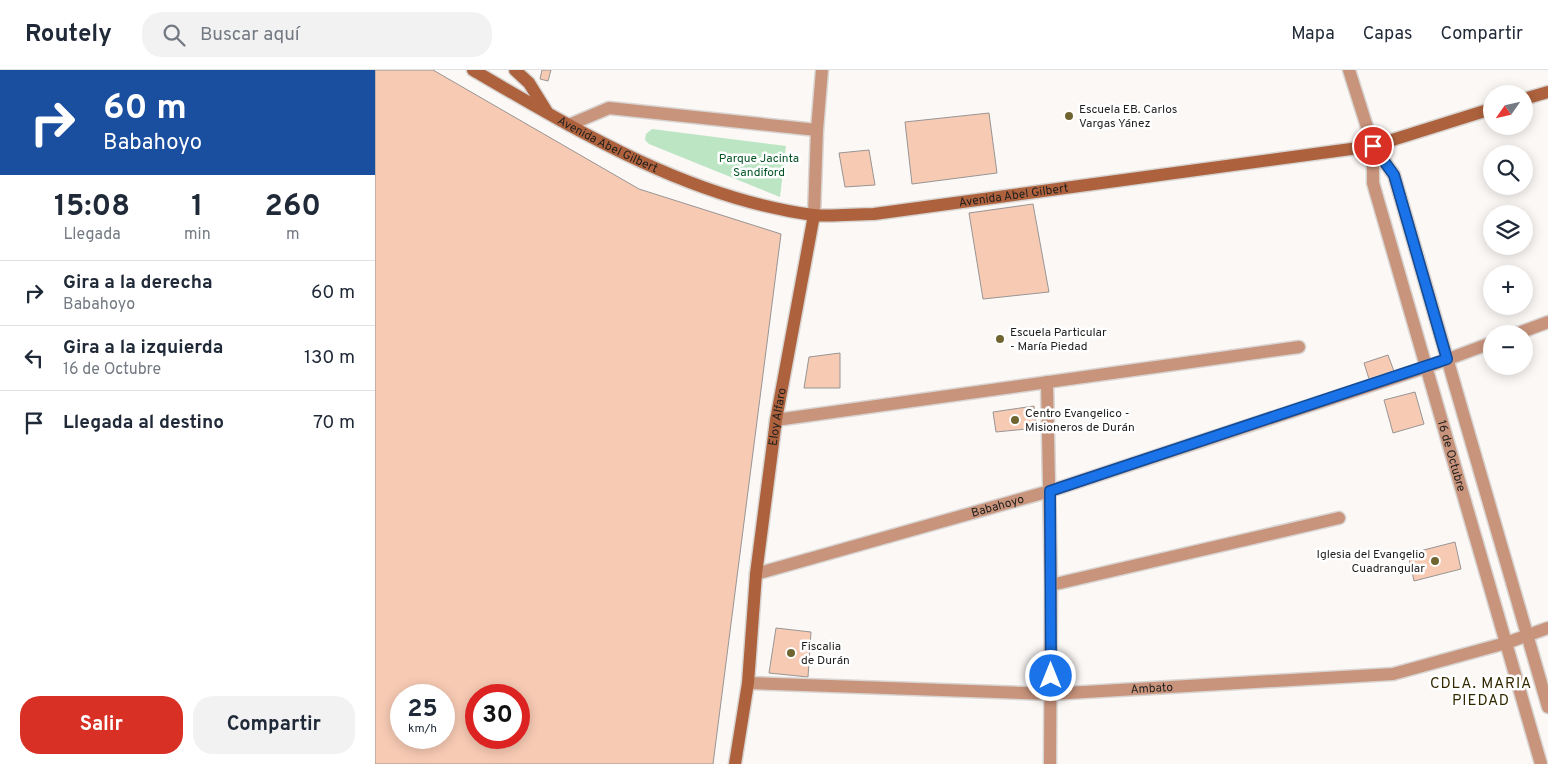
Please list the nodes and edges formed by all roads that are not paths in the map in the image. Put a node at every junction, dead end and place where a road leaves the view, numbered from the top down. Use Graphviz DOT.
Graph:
graph roads {
  1 [pos="473,70"];
  2 [pos="515,70"];
  3 [pos="822,70"];
  4 [pos="1349,70"];
  5 [pos="1548,92"];
  6 [pos="1533,96"];
  7 [pos="1483,112"];
  8 [pos="548,114"];
  9 [pos="569,125"];
  10 [pos="817,130"];
  11 [pos="1373,146"];
  12 [pos="814,215"];
  13 [pos="1548,322"];
  14 [pos="1533,328"];
  15 [pos="1483,346"];
  16 [pos="1299,347"];
  17 [pos="1447,359"];
  18 [pos="1427,368"];
  19 [pos="1047,382"];
  20 [pos="775,420"];
  21 [pos="1050,491"];
  22 [pos="1339,518"];
  23 [pos="757,574"];
  24 [pos="1051,585"];
  25 [pos="1548,628"];
  26 [pos="1527,636"];
  27 [pos="1506,643"];
  28 [pos="748,683"];
  29 [pos="1051,694"];
  30 [pos="1548,707"];
  31 [pos="735,764"];
  32 [pos="1050,764"];
  33 [pos="1541,764"];
  1 -- 8 [label="street, Avenida Abel Gilbert"];
  2 -- 8 [label="street, Avenida Abel Gilbert"];
  3 -- 10 [label="street, Eloy Alfaro"];
  4 -- 11 [label="street, 16 de Octubre"];
  5 -- 6 [label="street"];
  7 -- 11 [label="street, Avenida Abel Gilbert"];
  8 -- 9 [label="street, Avenida Abel Gilbert"];
  9 -- 10 [label="street"];
  9 -- 12 [label="street, Avenida Abel Gilbert"];
  10 -- 12 [label="street, Eloy Alfaro"];
  11 -- 12 [label="street, Avenida Abel Gilbert"];
  11 -- 17 [label="street, 16 de Octubre"];
  11 -- 18 [label="street, 16 de Octubre"];
  12 -- 20 [label="street, Eloy Alfaro"];
  13 -- 14 [label="street"];
  15 -- 17 [label="street, Babahoyo"];
  16 -- 19 [label="street"];
  17 -- 18 [label="street, Babahoyo"];
  17 -- 26 [label="street, 16 de Octubre"];
  18 -- 21 [label="street, Babahoyo"];
  18 -- 27 [label="street, 16 de Octubre"];
  19 -- 20 [label="street"];
  19 -- 21 [label="street"];
  20 -- 23 [label="street, Eloy Alfaro"];
  21 -- 23 [label="street, Babahoyo"];
  21 -- 24 [label="street"];
  22 -- 24 [label="street"];
  23 -- 28 [label="street, Eloy Alfaro"];
  24 -- 29 [label="street"];
  25 -- 26 [label="street, Ambato"];
  26 -- 27 [label="street, Ambato"];
  26 -- 30 [label="street, 16 de Octubre"];
  27 -- 29 [label="street, Ambato"];
  27 -- 33 [label="street, 16 de Octubre"];
  28 -- 29 [label="street, Ambato"];
  28 -- 31 [label="street, Eloy Alfaro"];
  29 -- 32 [label="street"];
}
